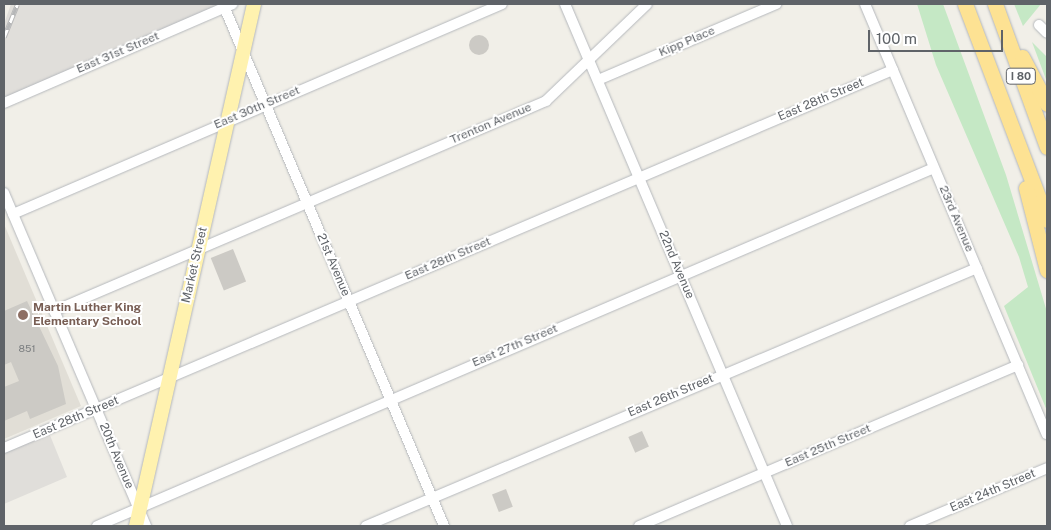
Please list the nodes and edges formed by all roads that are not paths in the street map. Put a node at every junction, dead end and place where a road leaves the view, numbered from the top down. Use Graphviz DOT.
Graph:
graph roads {
  1 [pos="254,4"];
  2 [pos="502,4"];
  3 [pos="566,4"];
  4 [pos="647,4"];
  5 [pos="776,4"];
  6 [pos="865,4"];
  7 [pos="965,4"];
  8 [pos="995,4"];
  9 [pos="227,5"];
  10 [pos="1039,24"];
  11 [pos="1047,32"];
  12 [pos="243,51"];
  13 [pos="590,62"];
  14 [pos="893,70"];
  15 [pos="598,80"];
  16 [pos="4,103"];
  17 [pos="266,104"];
  18 [pos="1047,104"];
  19 [pos="1008,116"];
  20 [pos="227,121"];
  21 [pos="1047,147"];
  22 [pos="934,168"];
  23 [pos="639,176"];
  24 [pos="4,193"];
  25 [pos="307,203"];
  26 [pos="13,214"];
  27 [pos="1047,220"];
  28 [pos="199,249"];
  29 [pos="976,268"];
  30 [pos="1047,270"];
  31 [pos="681,276"];
  32 [pos="348,301"];
  33 [pos="54,311"];
  34 [pos="1018,365"];
  35 [pos="723,374"];
  36 [pos="169,379"];
  37 [pos="390,399"];
  38 [pos="96,408"];
  39 [pos="1047,434"];
  40 [pos="4,448"];
  41 [pos="1047,468"];
  42 [pos="765,473"];
  43 [pos="432,498"];
  44 [pos="138,509"];
  45 [pos="97,526"];
  46 [pos="136,526"];
  47 [pos="146,526"];
  48 [pos="366,526"];
  49 [pos="444,526"];
  50 [pos="639,526"];
  51 [pos="787,526"];
  52 [pos="910,526"];
  1 -- 12 [label="main road, Market Street"];
  2 -- 17 [label="street, East 30th Street"];
  3 -- 13 [label="street, 22nd Avenue"];
  4 -- 13 [label="street, Trenton Avenue"];
  5 -- 15 [label="street, Kipp Place"];
  6 -- 14 [label="street, 23rd Avenue"];
  7 -- 19 [label="highway, I 80"];
  8 -- 18 [label="highway"];
  8 -- 21 [label="highway, I 80"];
  9 -- 12 [label="street, 21st Avenue"];
  9 -- 16 [label="street, East 31st Street"];
  10 -- 11 [label="street"];
  12 -- 17 [label="street, 21st Avenue"];
  12 -- 20 [label="main road, Market Street"];
  13 -- 15 [label="street, 22nd Avenue"];
  13 -- 25 [label="street, Trenton Avenue"];
  14 -- 22 [label="street, 23rd Avenue"];
  14 -- 23 [label="street, East 28th Street"];
  15 -- 23 [label="street, 22nd Avenue"];
  17 -- 20 [label="street, East 30th Street"];
  17 -- 25 [label="street, 21st Avenue"];
  19 -- 27 [label="highway, I 80"];
  19 -- 30 [label="highway"];
  20 -- 26 [label="street, East 30th Street"];
  20 -- 28 [label="main road, Market Street"];
  22 -- 29 [label="street, 23rd Avenue"];
  22 -- 31 [label="street, East 27th Street"];
  23 -- 31 [label="street, 22nd Avenue"];
  23 -- 32 [label="street, East 28th Street"];
  24 -- 26 [label="street, 20th Avenue"];
  25 -- 28 [label="street, Trenton Avenue"];
  25 -- 32 [label="street, 21st Avenue"];
  26 -- 33 [label="street, 20th Avenue"];
  28 -- 33 [label="street, Trenton Avenue"];
  28 -- 36 [label="main road, Market Street"];
  29 -- 34 [label="street, 23rd Avenue"];
  29 -- 35 [label="street, East 26th Street"];
  31 -- 35 [label="street, 22nd Avenue"];
  31 -- 37 [label="street, East 27th Street"];
  32 -- 36 [label="street, East 28th Street"];
  32 -- 37 [label="street, 21st Avenue"];
  33 -- 38 [label="street, 20th Avenue"];
  34 -- 39 [label="street, 23rd Avenue"];
  34 -- 42 [label="street, East 25th Street"];
  35 -- 42 [label="street, 22nd Avenue"];
  35 -- 43 [label="street, East 26th Street"];
  36 -- 38 [label="street, East 28th Street"];
  36 -- 44 [label="main road, Market Street"];
  37 -- 43 [label="street, 21st Avenue"];
  37 -- 44 [label="street, East 27th Street"];
  38 -- 40 [label="street, East 28th Street"];
  38 -- 44 [label="street, 20th Avenue"];
  41 -- 52 [label="street, East 24th Street"];
  42 -- 50 [label="street, East 25th Street"];
  42 -- 51 [label="street, 22nd Avenue"];
  43 -- 48 [label="street, East 26th Street"];
  43 -- 49 [label="street, 21st Avenue"];
  44 -- 45 [label="street, East 27th Street"];
  44 -- 46 [label="main road, Market Street"];
  44 -- 47 [label="street, 20th Avenue"];
}
